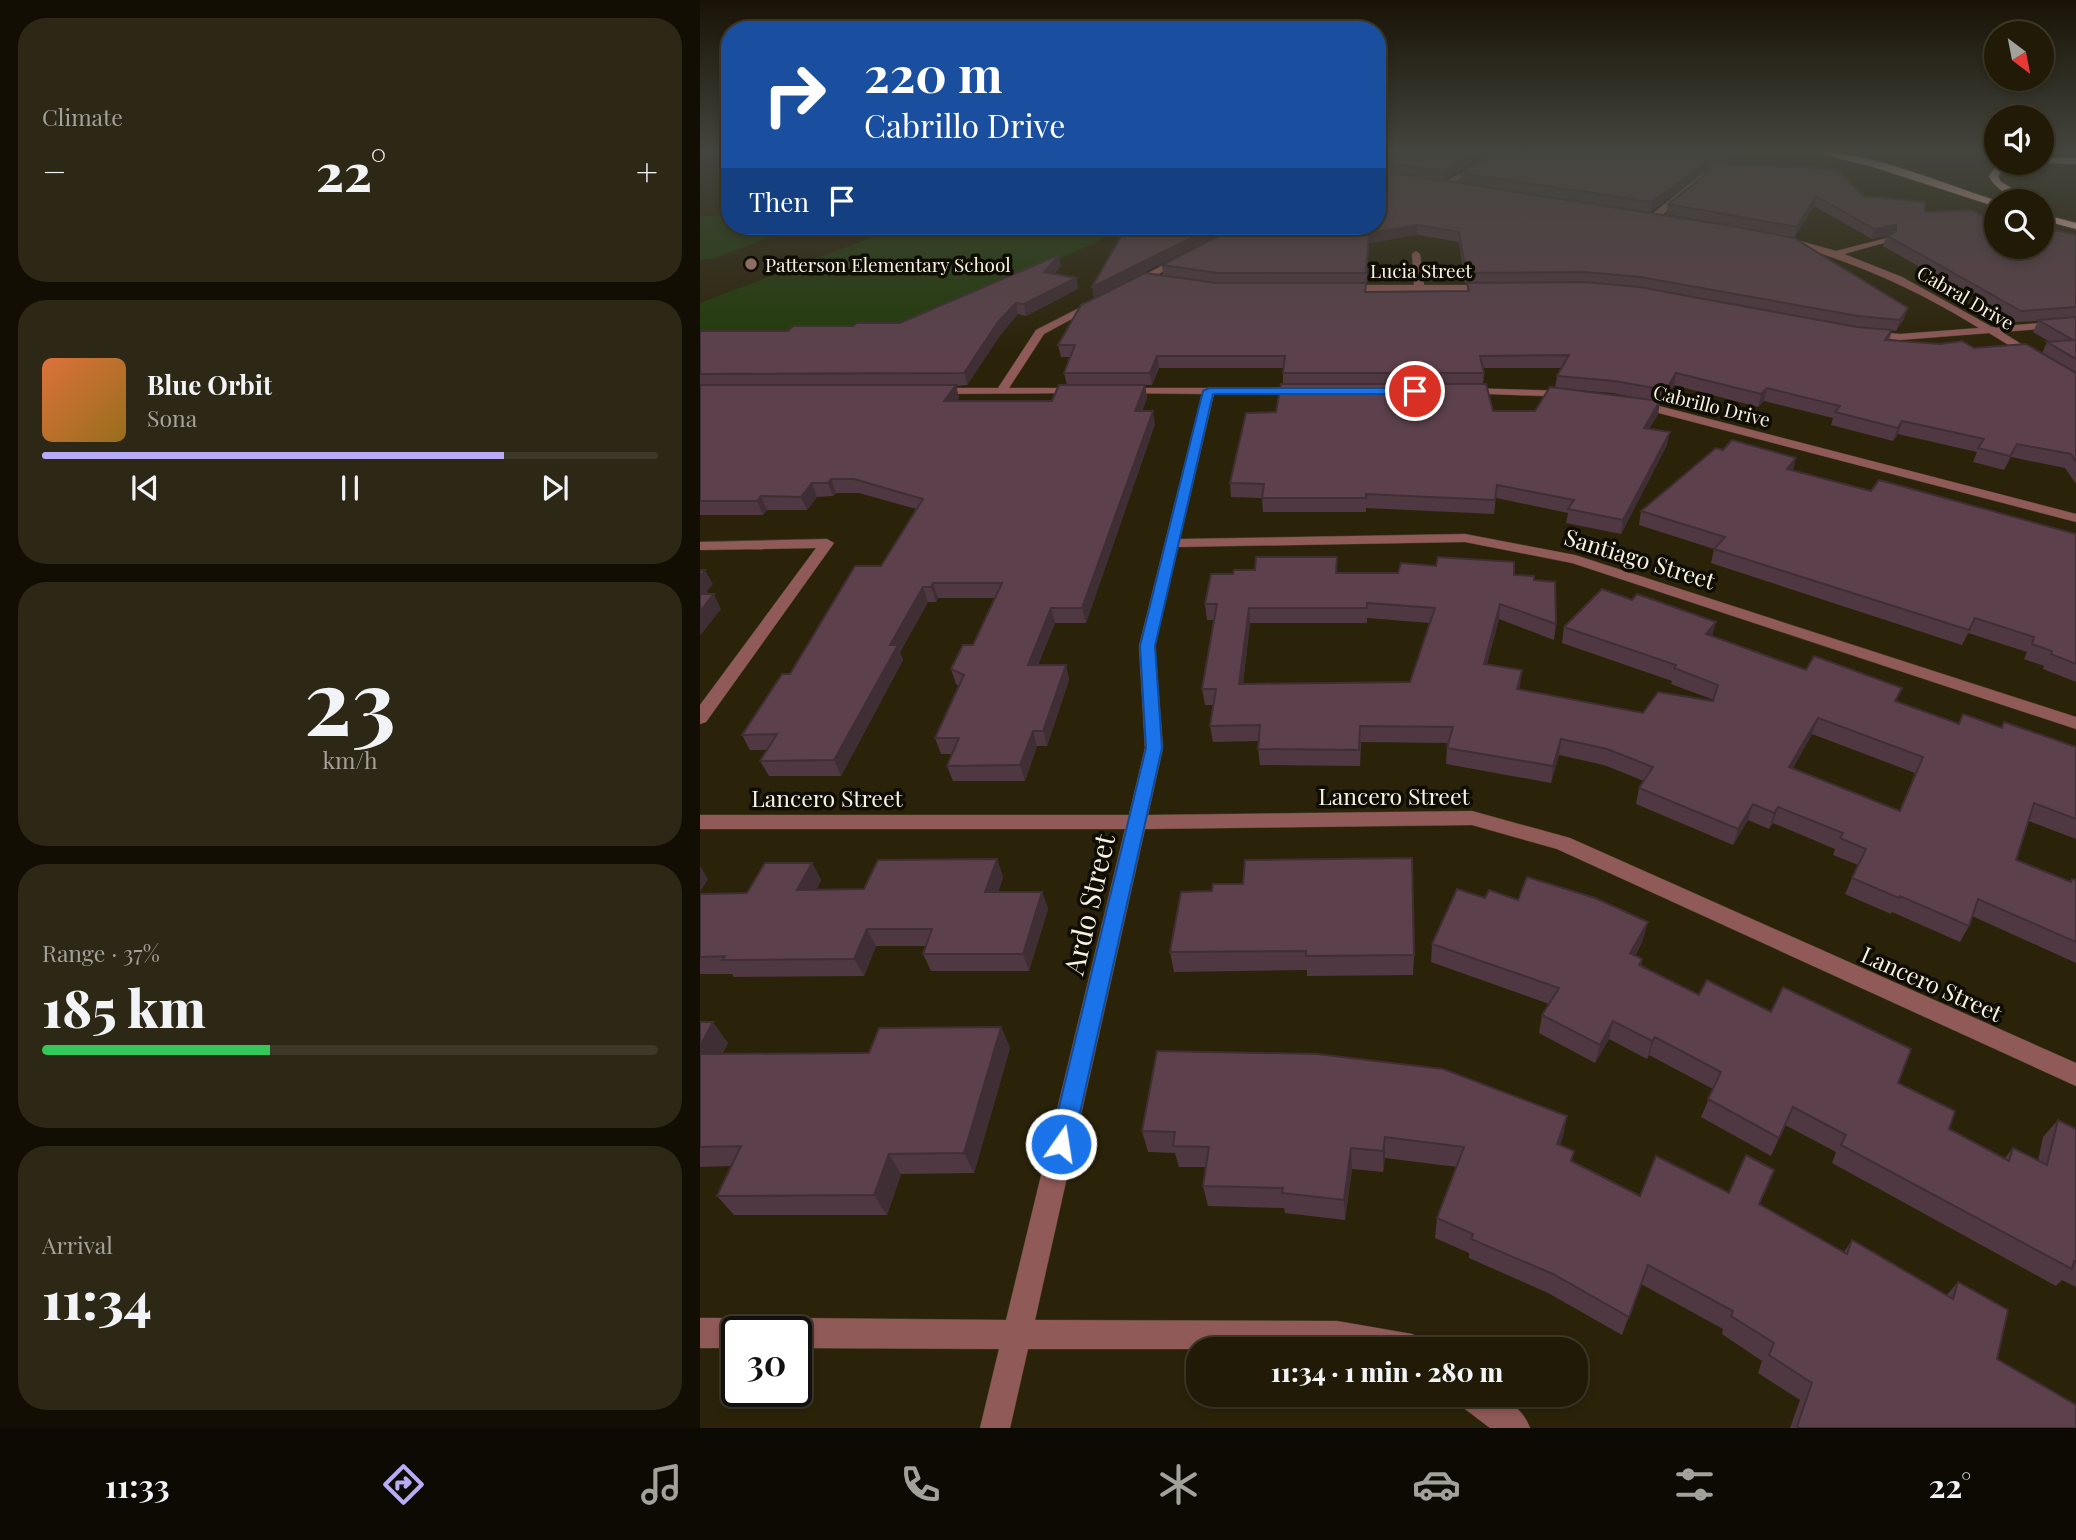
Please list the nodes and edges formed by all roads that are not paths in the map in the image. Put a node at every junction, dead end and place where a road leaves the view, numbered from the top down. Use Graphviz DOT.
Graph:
graph roads {
  1 [pos="1658,218"];
  2 [pos="1667,219"];
  3 [pos="2054,220"];
  4 [pos="2076,226"];
  5 [pos="1772,237"];
  6 [pos="1888,239"];
  7 [pos="1839,253"];
  8 [pos="1416,254"];
  9 [pos="1189,255"];
  10 [pos="1143,278"];
  11 [pos="1166,283"];
  12 [pos="1419,287"];
  13 [pos="1325,288"];
  14 [pos="1501,288"];
  15 [pos="1120,290"];
  16 [pos="1108,296"];
  17 [pos="2076,323"];
  18 [pos="1990,330"];
  19 [pos="1854,333"];
  20 [pos="2076,383"];
  21 [pos="919,391"];
  22 [pos="1000,391"];
  23 [pos="1098,391"];
  24 [pos="1112,391"];
  25 [pos="1209,391"];
  26 [pos="1316,391"];
  27 [pos="1451,391"];
  28 [pos="1588,396"];
  29 [pos="1624,402"];
  30 [pos="2076,518"];
  31 [pos="1174,543"];
  32 [pos="700,546"];
  33 [pos="700,718"];
  34 [pos="2076,723"];
  35 [pos="700,822"];
  36 [pos="1136,822"];
  37 [pos="2076,1075"];
  38 [pos="1018,1332"];
  39 [pos="721,1333"];
  40 [pos="812,1333"];
  41 [pos="700,1334"];
  42 [pos="1344,1337"];
  43 [pos="1488,1407"];
  44 [pos="995,1428"];
  45 [pos="1515,1428"];
  1 -- 2 [label="street"];
  3 -- 4 [label="highway"];
  5 -- 7 [label="street, Cabral Drive"];
  6 -- 7 [label="street"];
  7 -- 18 [label="street, Cabral Drive"];
  8 -- 12 [label="street"];
  9 -- 10 [label="street"];
  10 -- 11 [label="street"];
  10 -- 15 [label="street"];
  12 -- 13 [label="street, Lucia Street"];
  12 -- 14 [label="street, Lucia Street"];
  16 -- 22 [label="street"];
  17 -- 18 [label="street"];
  18 -- 19 [label="street"];
  18 -- 20 [label="street, Cabral Drive"];
  21 -- 22 [label="street"];
  22 -- 23 [label="street"];
  24 -- 25 [label="street"];
  25 -- 26 [label="street"];
  25 -- 31 [label="street, Ardo Street"];
  27 -- 28 [label="street"];
  29 -- 30 [label="street, Cabrillo Drive"];
  31 -- 34 [label="street, Santiago Street"];
  31 -- 36 [label="street, Ardo Street"];
  32 -- 33 [label="street"];
  35 -- 36 [label="street, Lancero Street"];
  36 -- 37 [label="street, Lancero Street"];
  36 -- 38 [label="street, Ardo Street"];
  38 -- 40 [label="street"];
  38 -- 42 [label="street"];
  38 -- 44 [label="street, Ardo Street"];
  39 -- 41 [label="street"];
  43 -- 45 [label="street"];
}
